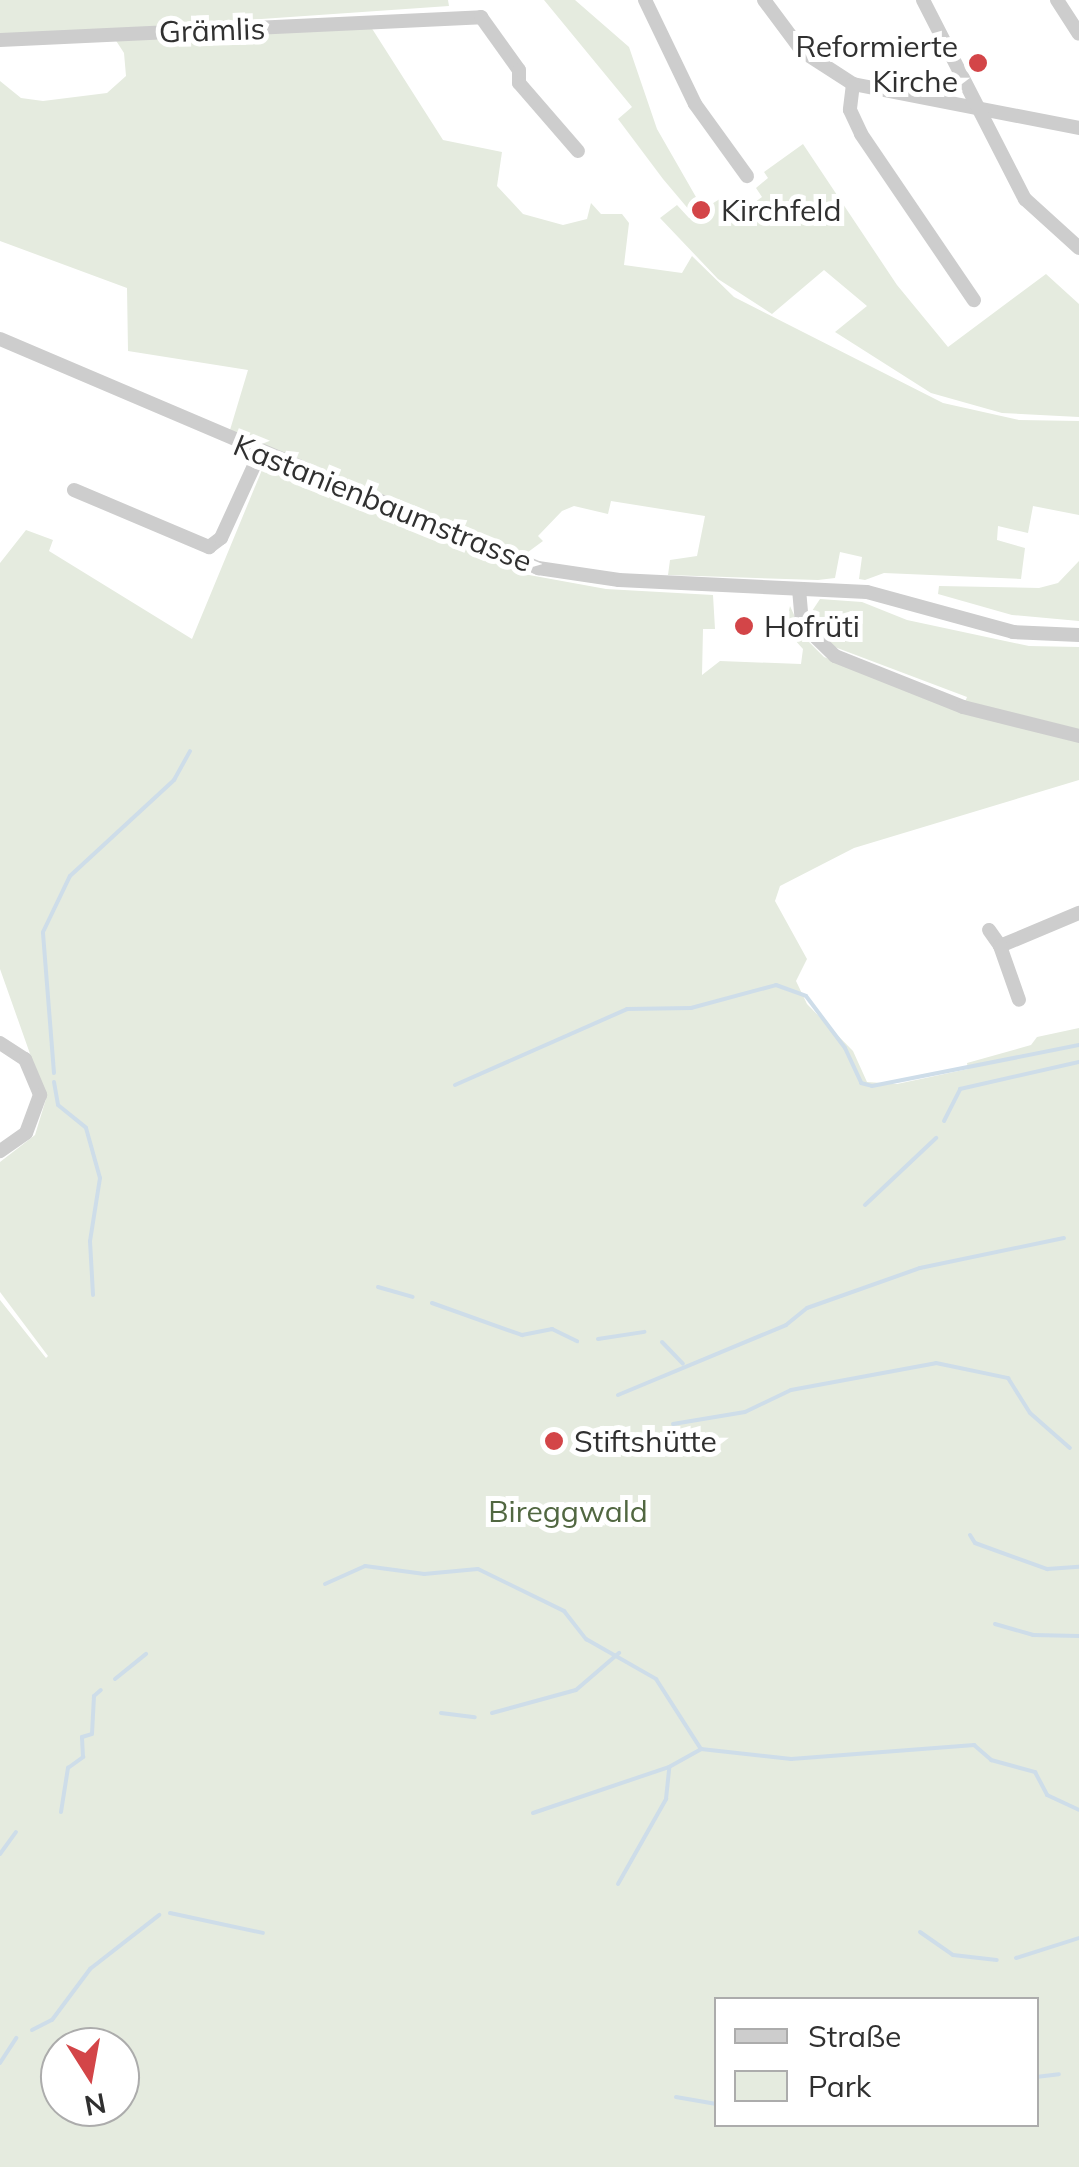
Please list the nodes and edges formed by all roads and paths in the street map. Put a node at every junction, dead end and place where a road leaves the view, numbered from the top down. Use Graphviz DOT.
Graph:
graph roads {
  1 [pos="645,0"];
  2 [pos="764,0"];
  3 [pos="923,0"];
  4 [pos="1056,0"];
  5 [pos="1079,34"];
  6 [pos="0,40"];
  7 [pos="853,84"];
  8 [pos="978,110"];
  9 [pos="1079,128"];
  10 [pos="578,151"];
  11 [pos="747,176"];
  12 [pos="1079,248"];
  13 [pos="974,300"];
  14 [pos="0,339"];
  15 [pos="260,453"];
  16 [pos="74,490"];
  17 [pos="799,588"];
  18 [pos="1079,635"];
  19 [pos="1079,736"];
  20 [pos="1079,913"];
  21 [pos="989,930"];
  22 [pos="1000,946"];
  23 [pos="1020,1000"];
  24 [pos="0,1043"];
  25 [pos="0,1151"];
  1 -- 11 [label="street"];
  2 -- 7 [label="street"];
  3 -- 8 [label="street"];
  4 -- 5 [label="street"];
  6 -- 10 [label="street, Grämlis"];
  7 -- 8 [label="street"];
  7 -- 13 [label="street"];
  8 -- 9 [label="street"];
  8 -- 12 [label="street"];
  14 -- 15 [label="street, Kastanienbaumstrasse"];
  15 -- 16 [label="street"];
  15 -- 17 [label="street, Kastanienbaumstrasse"];
  17 -- 18 [label="street, Kastanienbaumstrasse"];
  17 -- 19 [label="street"];
  20 -- 22 [label="street"];
  21 -- 22 [label="street"];
  22 -- 23 [label="street"];
  24 -- 25 [label="street"];
}
